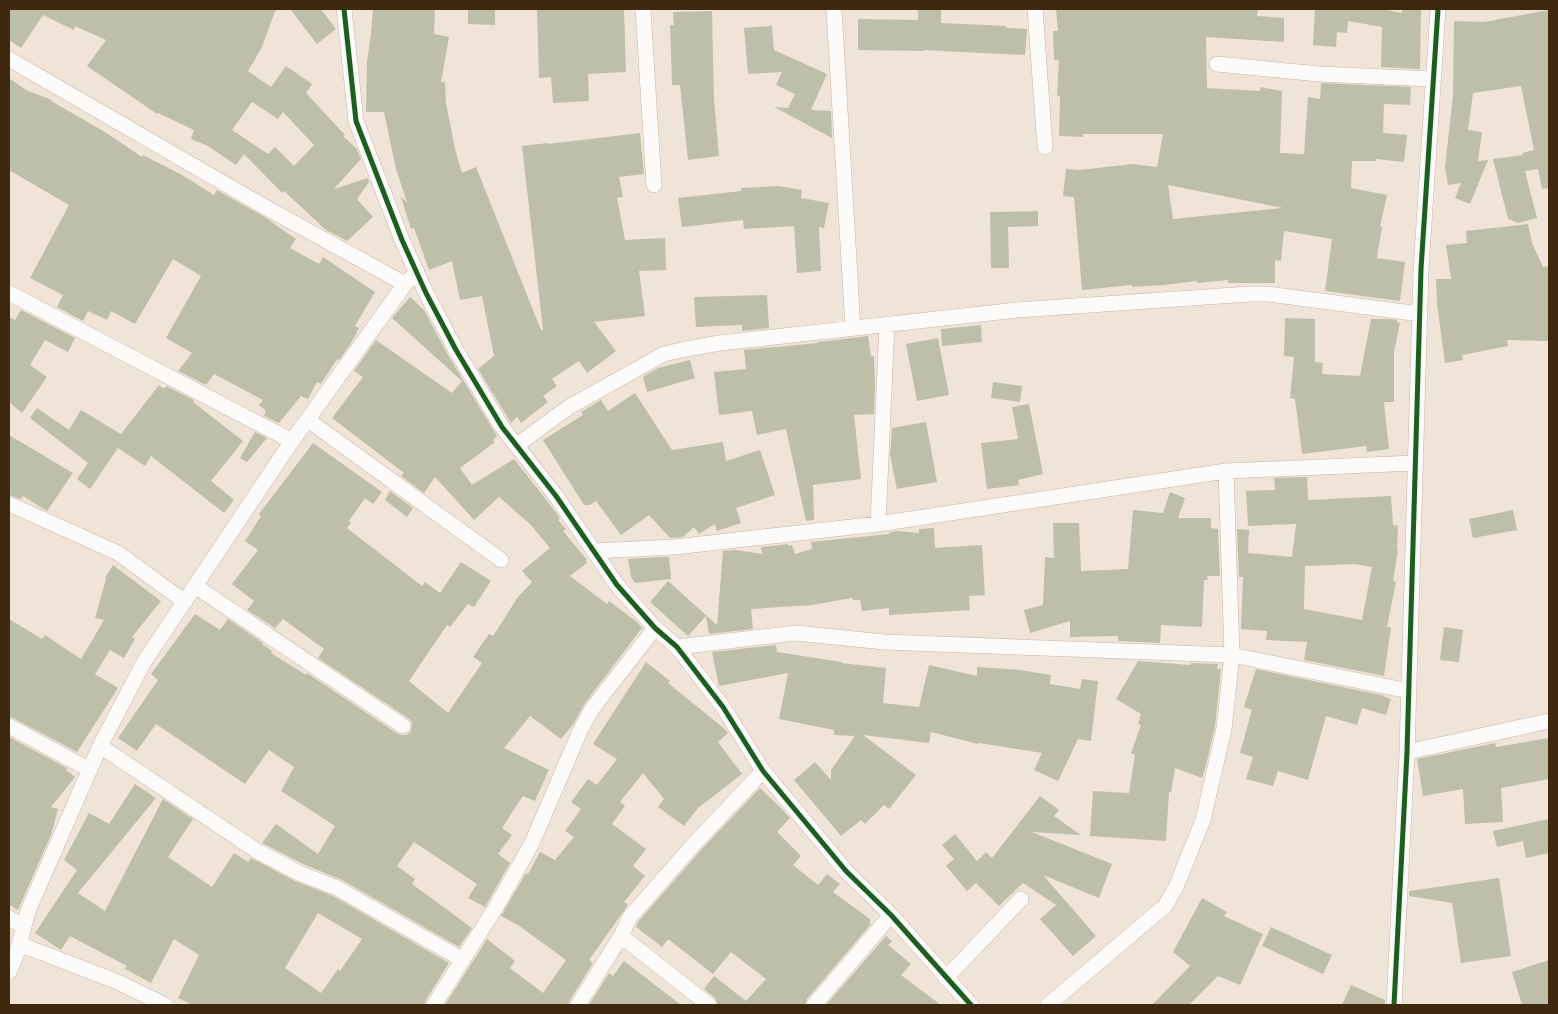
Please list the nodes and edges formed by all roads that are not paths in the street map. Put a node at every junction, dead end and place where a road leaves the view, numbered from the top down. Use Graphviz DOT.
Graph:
graph roads {
  1 [pos="344,9"];
  2 [pos="643,9"];
  3 [pos="834,9"];
  4 [pos="1036,9"];
  5 [pos="1438,9"];
  6 [pos="9,59"];
  7 [pos="1217,64"];
  8 [pos="1432,79"];
  9 [pos="1045,147"];
  10 [pos="654,185"];
  11 [pos="416,272"];
  12 [pos="405,284"];
  13 [pos="9,293"];
  14 [pos="1420,314"];
  15 [pos="887,324"];
  16 [pos="853,328"];
  17 [pos="308,420"];
  18 [pos="292,441"];
  19 [pos="517,445"];
  20 [pos="1416,463"];
  21 [pos="1226,471"];
  22 [pos="9,504"];
  23 [pos="878,524"];
  24 [pos="594,551"];
  25 [pos="500,560"];
  26 [pos="195,586"];
  27 [pos="185,602"];
  28 [pos="655,628"];
  29 [pos="677,647"];
  30 [pos="1232,656"];
  31 [pos="1409,691"];
  32 [pos="1549,721"];
  33 [pos="9,726"];
  34 [pos="403,726"];
  35 [pos="100,746"];
  36 [pos="1407,752"];
  37 [pos="90,770"];
  38 [pos="763,772"];
  39 [pos="1021,899"];
  40 [pos="891,915"];
  41 [pos="9,918"];
  42 [pos="24,927"];
  43 [pos="621,936"];
  44 [pos="19,944"];
  45 [pos="463,960"];
  46 [pos="9,972"];
  47 [pos="946,978"];
  48 [pos="165,1005"];
  49 [pos="434,1005"];
  50 [pos="578,1005"];
  51 [pos="709,1005"];
  52 [pos="814,1005"];
  53 [pos="971,1005"];
  54 [pos="1048,1005"];
  55 [pos="1394,1005"];
  1 -- 11 [label="street"];
  2 -- 10 [label="street"];
  3 -- 16 [label="street"];
  4 -- 9 [label="street"];
  5 -- 8 [label="street"];
  6 -- 12 [label="street"];
  7 -- 8 [label="street"];
  8 -- 14 [label="street"];
  11 -- 12 [label="street"];
  11 -- 19 [label="street"];
  12 -- 17 [label="street"];
  13 -- 18 [label="street"];
  14 -- 15 [label="street"];
  14 -- 20 [label="street"];
  15 -- 16 [label="street"];
  15 -- 23 [label="street"];
  16 -- 19 [label="street"];
  17 -- 18 [label="street"];
  17 -- 25 [label="street"];
  18 -- 26 [label="street"];
  19 -- 24 [label="street"];
  20 -- 21 [label="street"];
  20 -- 31 [label="street"];
  21 -- 23 [label="street"];
  21 -- 30 [label="street"];
  22 -- 27 [label="street"];
  23 -- 24 [label="street"];
  24 -- 28 [label="street"];
  26 -- 27 [label="street"];
  26 -- 34 [label="street"];
  27 -- 35 [label="street"];
  28 -- 29 [label="street"];
  28 -- 45 [label="street"];
  29 -- 30 [label="street"];
  29 -- 38 [label="street"];
  30 -- 31 [label="street"];
  30 -- 54 [label="street"];
  31 -- 36 [label="street"];
  32 -- 36 [label="street"];
  33 -- 37 [label="street"];
  35 -- 37 [label="street"];
  35 -- 45 [label="street"];
  36 -- 55 [label="street"];
  37 -- 42 [label="street"];
  38 -- 40 [label="street"];
  38 -- 43 [label="street"];
  39 -- 47 [label="street"];
  40 -- 47 [label="street"];
  40 -- 52 [label="street"];
  41 -- 42 [label="street"];
  42 -- 44 [label="street"];
  43 -- 50 [label="street"];
  43 -- 51 [label="street"];
  44 -- 46 [label="street"];
  44 -- 48 [label="street"];
  45 -- 49 [label="street"];
  47 -- 53 [label="street"];
}
